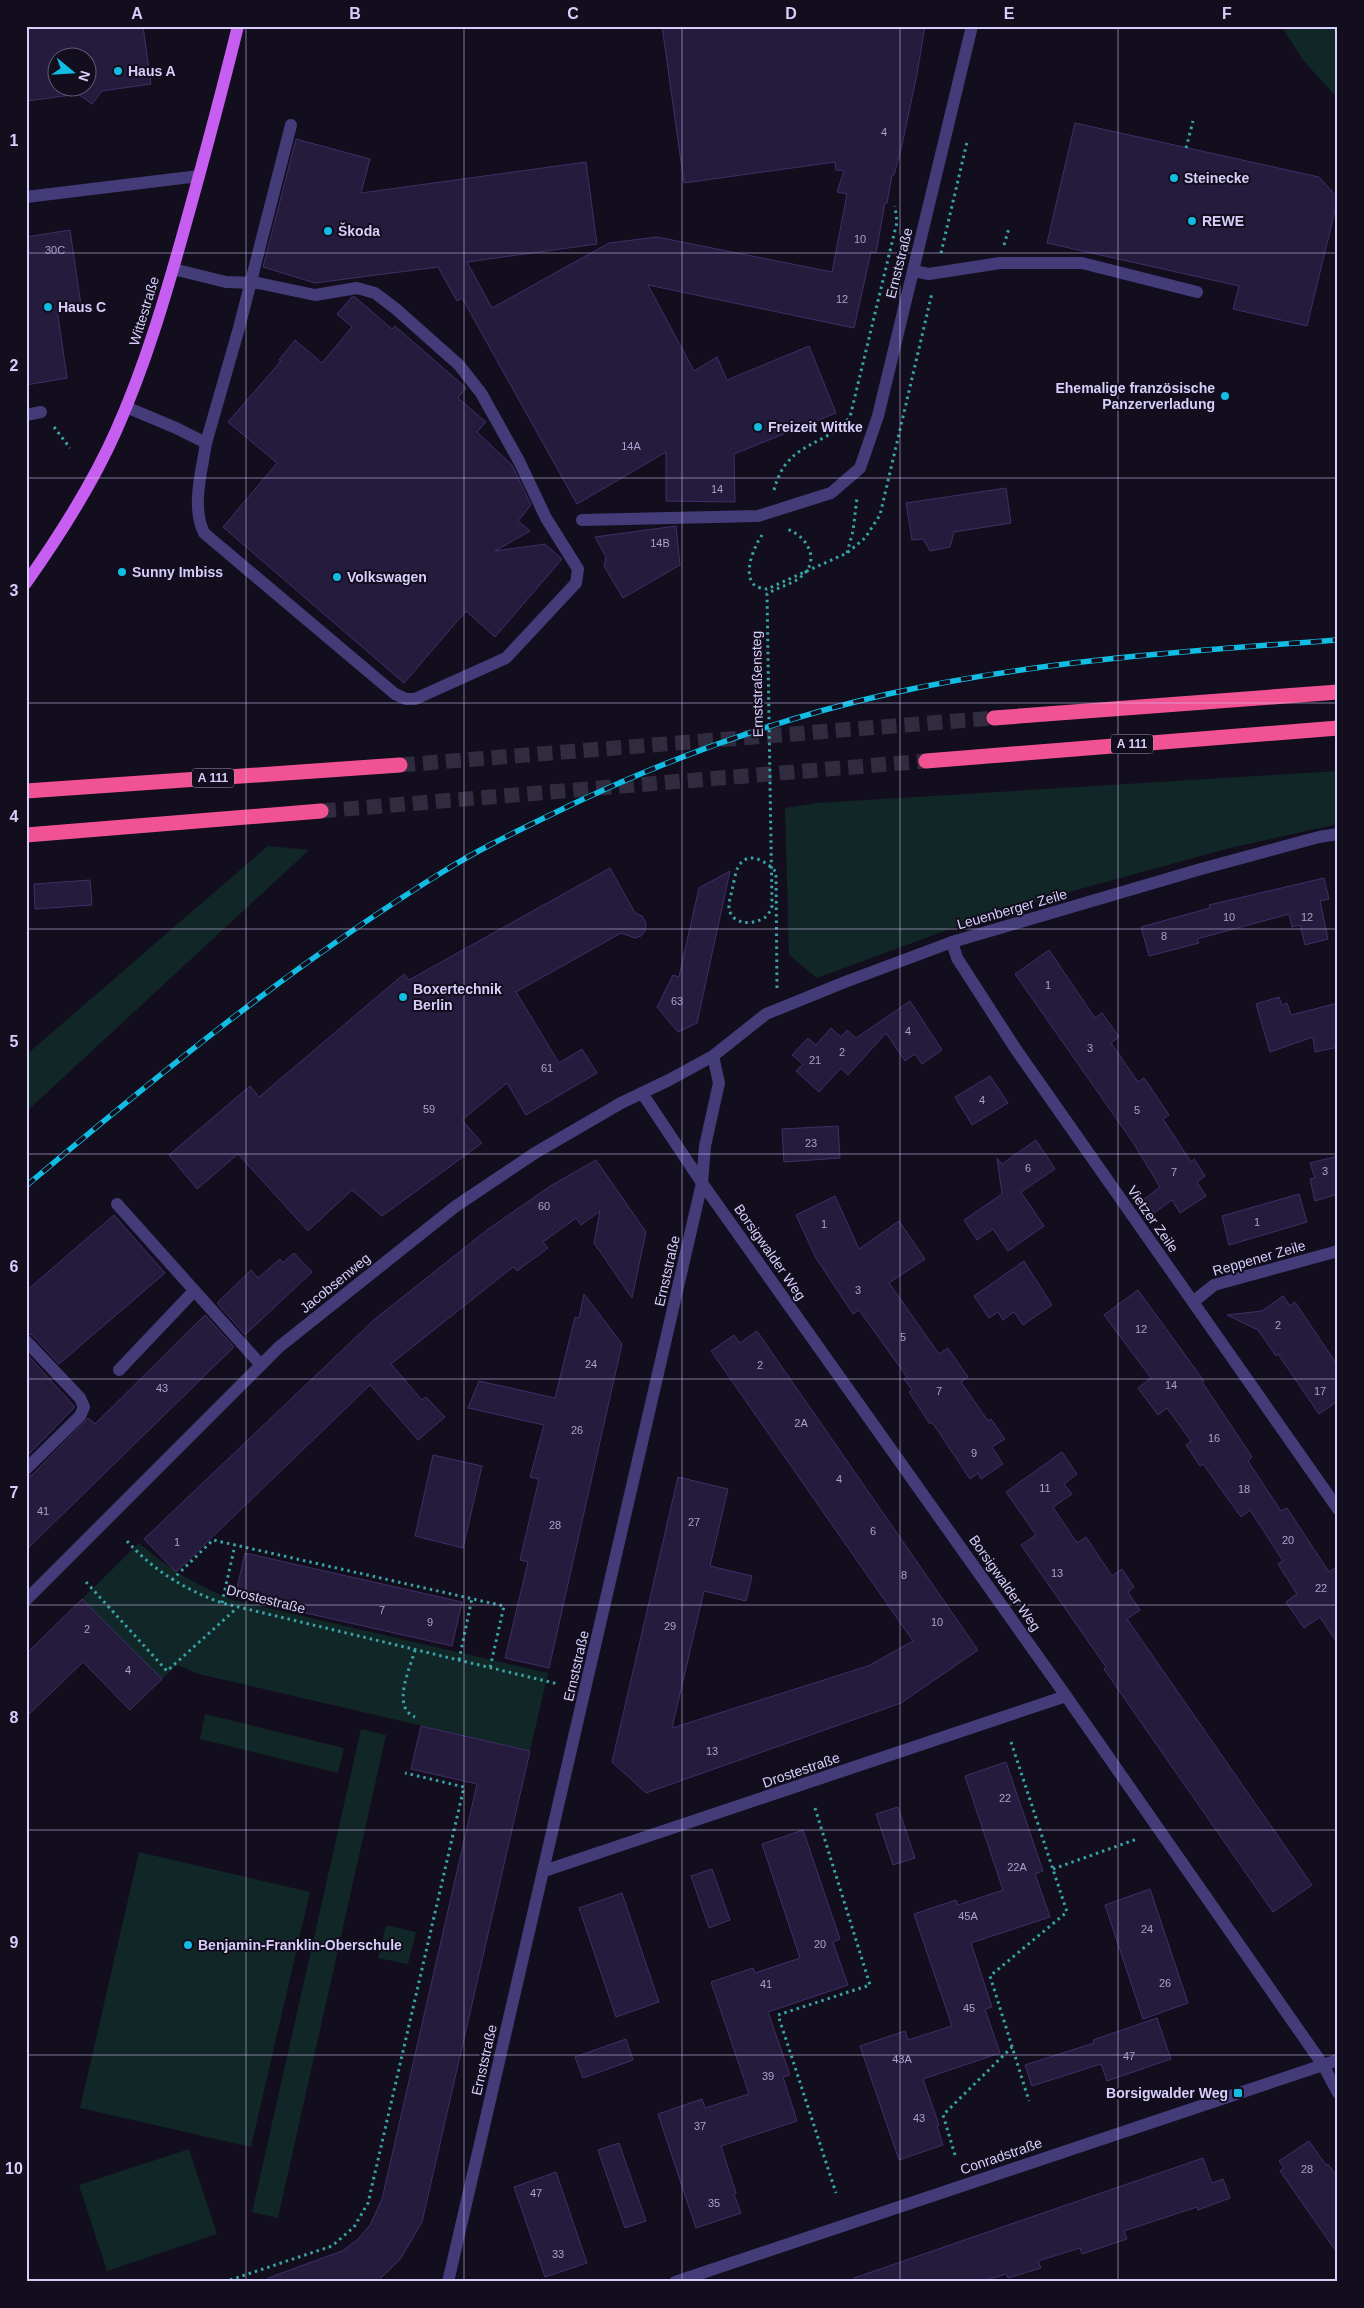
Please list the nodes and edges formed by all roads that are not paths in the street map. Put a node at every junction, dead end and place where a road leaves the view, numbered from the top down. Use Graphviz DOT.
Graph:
graph roads {
  1 [pos="238,26"];
  2 [pos="972,26"];
  3 [pos="291,125"];
  4 [pos="199,176"];
  5 [pos="26,197"];
  6 [pos="173,269"];
  7 [pos="913,271"];
  8 [pos="251,283"];
  9 [pos="1197,292"];
  10 [pos="126,407"];
  11 [pos="41,412"];
  12 [pos="26,415"];
  13 [pos="206,443"];
  14 [pos="582,520"];
  15 [pos="26,583"];
  16 [pos="1338,692"];
  17 [pos="994,718"];
  18 [pos="1338,728"];
  19 [pos="926,761"];
  20 [pos="400,765"];
  21 [pos="26,791"];
  22 [pos="321,811"];
  23 [pos="1338,834"];
  24 [pos="26,836"];
  25 [pos="952,942"];
  26 [pos="713,1056"];
  27 [pos="642,1093"];
  28 [pos="702,1184"];
  29 [pos="117,1204"];
  30 [pos="1338,1250"];
  31 [pos="194,1291"];
  32 [pos="1193,1302"];
  33 [pos="26,1340"];
  34 [pos="261,1365"];
  35 [pos="119,1370"];
  36 [pos="26,1469"];
  37 [pos="1338,1509"];
  38 [pos="26,1600"];
  39 [pos="1066,1696"];
  40 [pos="544,1871"];
  41 [pos="1338,2060"];
  42 [pos="1323,2065"];
  43 [pos="1338,2093"];
  44 [pos="448,2282"];
  45 [pos="675,2282"];
  1 -- 4 [label="main road, Wittestraße"];
  2 -- 7 [label="street, Ernststraße"];
  3 -- 8 [label="street"];
  4 -- 5 [label="street"];
  4 -- 6 [label="main road, Wittestraße"];
  6 -- 8 [label="street"];
  6 -- 10 [label="main road, Wittestraße"];
  7 -- 9 [label="street"];
  7 -- 14 [label="street, Ernststraße"];
  8 -- 13 [label="street"];
  8 -- 13 [label="street"];
  10 -- 13 [label="street"];
  10 -- 15 [label="main road, Wittestraße"];
  11 -- 12 [label="street"];
  16 -- 17 [label="highway"];
  18 -- 19 [label="highway, A 111"];
  20 -- 21 [label="highway, A 111"];
  22 -- 24 [label="highway"];
  23 -- 25 [label="street, Leuenberger Zeile"];
  25 -- 26 [label="street, Leuenberger Zeile"];
  25 -- 32 [label="street, Vietzer Zeile"];
  26 -- 27 [label="street, Jacobsenweg"];
  26 -- 28 [label="street, Ernststraße"];
  27 -- 28 [label="street, Borsigwalder Weg"];
  27 -- 34 [label="street, Jacobsenweg"];
  28 -- 39 [label="street, Borsigwalder Weg"];
  28 -- 40 [label="street, Ernststraße"];
  29 -- 31 [label="street"];
  30 -- 32 [label="street, Reppener Zeile"];
  31 -- 34 [label="street"];
  31 -- 35 [label="street"];
  32 -- 37 [label="street, Vietzer Zeile"];
  33 -- 36 [label="street"];
  34 -- 38 [label="street, Jacobsenweg"];
  39 -- 40 [label="street, Drostestraße"];
  39 -- 42 [label="street, Borsigwalder Weg"];
  40 -- 44 [label="street, Ernststraße"];
  41 -- 42 [label="street, Conradstraße"];
  42 -- 43 [label="street, Borsigwalder Weg"];
  42 -- 45 [label="street, Conradstraße"];
}
